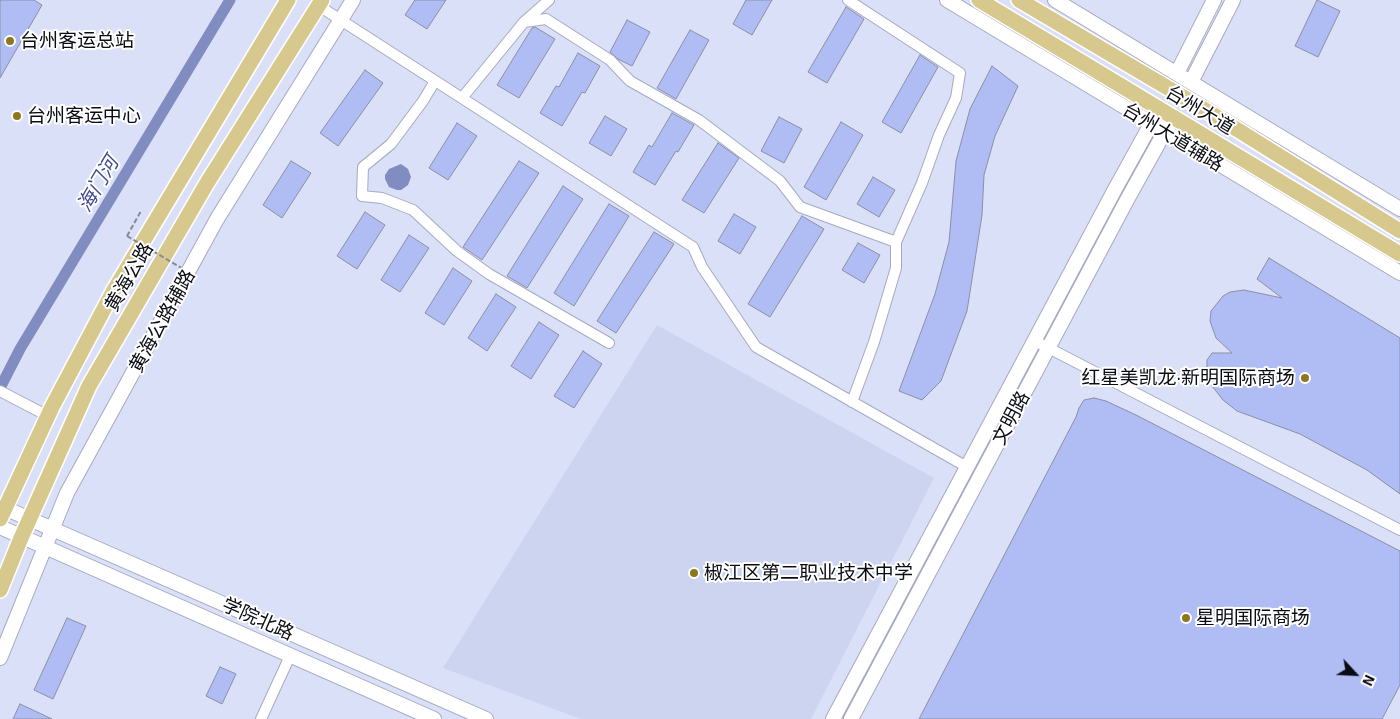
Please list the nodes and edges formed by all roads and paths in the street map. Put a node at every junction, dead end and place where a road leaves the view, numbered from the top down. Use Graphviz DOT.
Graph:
graph roads {
  1 [pos="288,0"];
  2 [pos="353,0"];
  3 [pos="549,0"];
  4 [pos="848,0"];
  5 [pos="947,0"];
  6 [pos="979,0"];
  7 [pos="1019,0"];
  8 [pos="1055,0"];
  9 [pos="1214,0"];
  10 [pos="1233,0"];
  11 [pos="320,3"];
  12 [pos="341,20"];
  13 [pos="524,22"];
  14 [pos="1197,33"];
  15 [pos="1212,42"];
  16 [pos="1177,73"];
  17 [pos="436,81"];
  18 [pos="1191,82"];
  19 [pos="462,98"];
  20 [pos="1173,117"];
  21 [pos="1152,124"];
  22 [pos="1165,132"];
  23 [pos="1114,191"];
  24 [pos="1128,198"];
  25 [pos="1400,209"];
  26 [pos="141,211"];
  27 [pos="1400,231"];
  28 [pos="896,242"];
  29 [pos="1400,254"];
  30 [pos="185,270"];
  31 [pos="1400,273"];
  32 [pos="1035,341"];
  33 [pos="609,343"];
  34 [pos="1048,348"];
  35 [pos="3,393"];
  36 [pos="852,402"];
  37 [pos="48,416"];
  38 [pos="967,467"];
  39 [pos="2,511"];
  40 [pos="29,519"];
  41 [pos="0,527"];
  42 [pos="52,530"];
  43 [pos="1400,530"];
  44 [pos="21,538"];
  45 [pos="44,548"];
  46 [pos="0,590"];
  47 [pos="290,656"];
  48 [pos="0,658"];
  49 [pos="261,719"];
  50 [pos="434,719"];
  51 [pos="486,719"];
  52 [pos="832,719"];
  53 [pos="851,719"];
  1 -- 37 [label="main road, 黄海公路"];
  2 -- 12 [label="main road, 黄海公路辅路"];
  3 -- 13 [label="street"];
  4 -- 28 [label="street"];
  5 -- 21 [label="main road, 台州大道辅路"];
  6 -- 20 [label="main road, 台州大道"];
  7 -- 27 [label="main road, 台州大道"];
  8 -- 16 [label="main road"];
  9 -- 14 [label="main road"];
  10 -- 15 [label="main road"];
  11 -- 12 [label="street"];
  11 -- 40 [label="main road, 黄海公路"];
  12 -- 17 [label="street"];
  12 -- 42 [label="main road, 黄海公路辅路"];
  13 -- 19 [label="street"];
  13 -- 28 [label="street"];
  14 -- 15 [label="main road"];
  14 -- 16 [label="main road"];
  15 -- 18 [label="main road"];
  16 -- 18 [label="main road"];
  17 -- 19 [label="street"];
  17 -- 33 [label="street"];
  18 -- 25 [label="main road"];
  19 -- 36 [label="street"];
  20 -- 22 [label="main road, 文明路"];
  20 -- 29 [label="main road, 台州大道"];
  21 -- 22 [label="main road, 台州大道辅路"];
  21 -- 23 [label="main road, 文明路"];
  22 -- 24 [label="main road, 文明路"];
  22 -- 31 [label="main road, 台州大道辅路"];
  23 -- 24 [label="main road"];
  23 -- 32 [label="main road, 文明路"];
  24 -- 34 [label="main road, 文明路"];
  26 -- 30 [label="path, bridge"];
  28 -- 36 [label="street"];
  32 -- 34 [label="street"];
  32 -- 38 [label="main road, 文明路"];
  34 -- 43 [label="street"];
  34 -- 53 [label="main road, 文明路"];
  35 -- 37 [label="street"];
  36 -- 38 [label="street"];
  37 -- 39 [label="main road, 黄海公路"];
  38 -- 52 [label="main road, 文明路"];
  39 -- 40 [label="main road, 学院北路"];
  40 -- 42 [label="main road, 学院北路"];
  40 -- 44 [label="main road, 黄海公路"];
  41 -- 44 [label="main road, 学院北路"];
  42 -- 45 [label="main road, 黄海公路辅路"];
  42 -- 51 [label="main road, 学院北路"];
  44 -- 45 [label="main road, 学院北路"];
  44 -- 46 [label="main road, 黄海公路"];
  45 -- 47 [label="main road, 学院北路"];
  45 -- 48 [label="main road, 黄海公路辅路"];
  47 -- 49 [label="street"];
  47 -- 50 [label="main road, 学院北路"];
}
